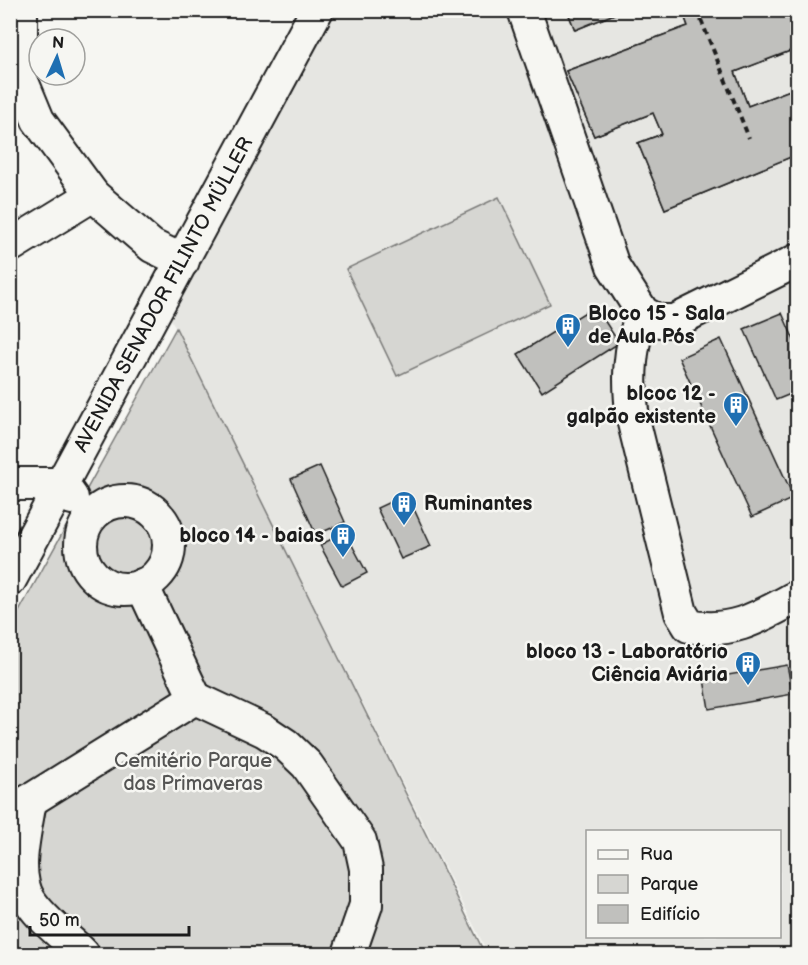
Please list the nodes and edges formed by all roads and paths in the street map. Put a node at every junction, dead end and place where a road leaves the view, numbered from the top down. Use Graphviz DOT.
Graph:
graph roads {
  1 [pos="21,10"];
  2 [pos="317,10"];
  3 [pos="524,10"];
  4 [pos="697,10"];
  5 [pos="15,61"];
  6 [pos="749,138"];
  7 [pos="93,195"];
  8 [pos="10,246"];
  9 [pos="798,260"];
  10 [pos="183,261"];
  11 [pos="643,313"];
  12 [pos="10,484"];
  13 [pos="62,484"];
  14 [pos="88,521"];
  15 [pos="10,580"];
  16 [pos="142,585"];
  17 [pos="798,596"];
  18 [pos="195,698"];
  19 [pos="20,807"];
  20 [pos="83,954"];
  21 [pos="349,954"];
  1 -- 5 [label="street"];
  2 -- 10 [label="street, AVENIDA SENADOR FILINTO MÜLLER"];
  3 -- 11 [label="street"];
  4 -- 6 [label="path"];
  5 -- 7 [label="street"];
  7 -- 8 [label="street"];
  7 -- 10 [label="street"];
  9 -- 11 [label="street"];
  10 -- 13 [label="street, AVENIDA SENADOR FILINTO MÜLLER"];
  11 -- 17 [label="street"];
  12 -- 13 [label="street"];
  13 -- 14 [label="street"];
  13 -- 15 [label="street, AVENIDA SENADOR FILINTO MÜLLER"];
  14 -- 16 [label="street"];
  14 -- 16 [label="street"];
  16 -- 18 [label="street"];
  18 -- 19 [label="street"];
  18 -- 21 [label="street"];
  19 -- 20 [label="street"];
}
